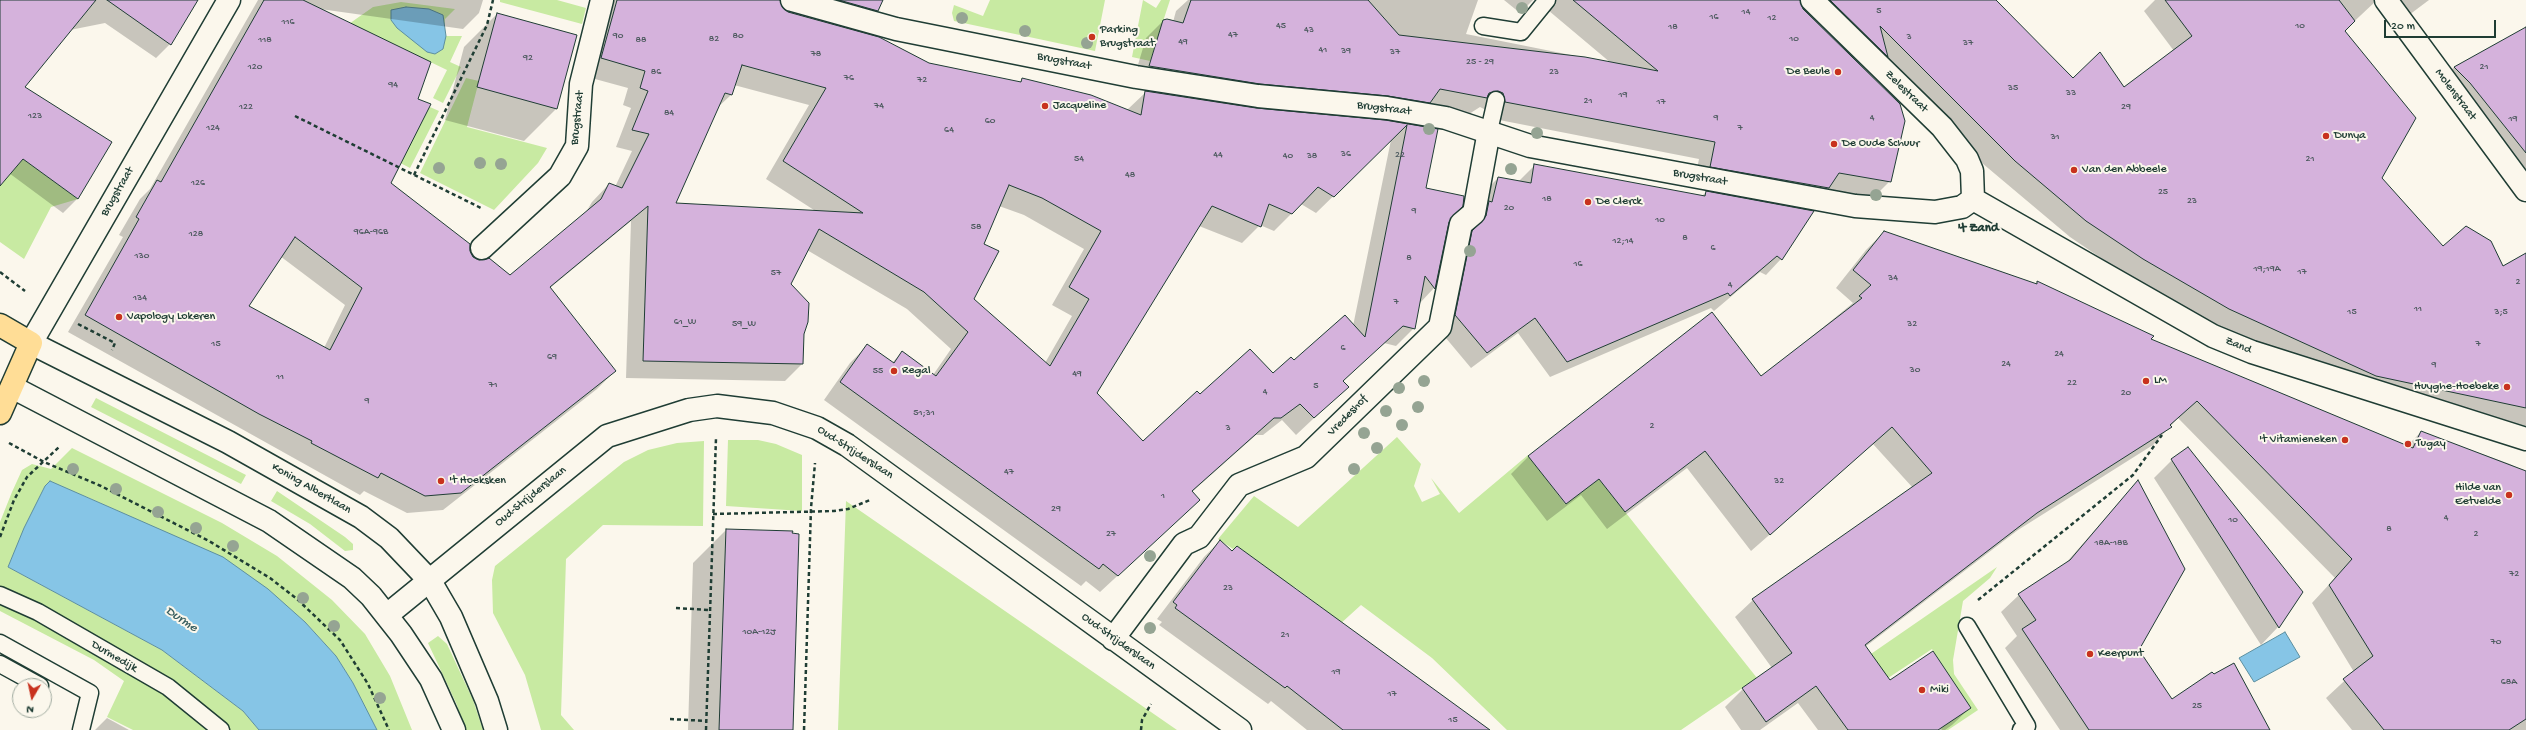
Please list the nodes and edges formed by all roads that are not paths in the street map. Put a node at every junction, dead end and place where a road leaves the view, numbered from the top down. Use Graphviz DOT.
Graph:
graph roads {
  1 [pos="229,0"];
  2 [pos="602,0"];
  3 [pos="792,0"];
  4 [pos="1547,0"];
  5 [pos="1812,0"];
  6 [pos="2386,0"];
  7 [pos="1483,26"];
  8 [pos="1496,100"];
  9 [pos="1489,131"];
  10 [pos="2526,190"];
  11 [pos="1973,199"];
  12 [pos="482,248"];
  13 [pos="0,325"];
  14 [pos="31,343"];
  15 [pos="6,383"];
  16 [pos="0,413"];
  17 [pos="2526,439"];
  18 [pos="430,580"];
  19 [pos="0,595"];
  20 [pos="387,615"];
  21 [pos="1967,626"];
  22 [pos="1114,639"];
  23 [pos="0,643"];
  24 [pos="0,664"];
  25 [pos="26,678"];
  26 [pos="81,730"];
  27 [pos="221,730"];
  28 [pos="454,730"];
  29 [pos="496,730"];
  30 [pos="1240,730"];
  31 [pos="2021,730"];
  1 -- 14 [label="street, Brugstraat"];
  2 -- 12 [label="street, Brugstraat"];
  3 -- 9 [label="street, Brugstraat"];
  4 -- 7 [label="lane"];
  5 -- 11 [label="street, Zelestraat"];
  6 -- 10 [label="street, Molenstraat"];
  8 -- 9 [label="lane"];
  9 -- 11 [label="street, Brugstraat"];
  9 -- 22 [label="street, Vredeshof"];
  11 -- 17 [label="street, Zand"];
  13 -- 14 [label="main road"];
  14 -- 15 [label="main road, Brugstraat"];
  14 -- 18 [label="street, Koning Albertlaan"];
  15 -- 16 [label="main road, Brugstraat"];
  15 -- 20 [label="street"];
  18 -- 20 [label="street, Oud-Strijderslaan"];
  18 -- 22 [label="street, Oud-Strijderslaan"];
  18 -- 29 [label="street, Koning Albertlaan"];
  19 -- 27 [label="lane, Durmedijk"];
  20 -- 28 [label="street"];
  21 -- 31 [label="lane"];
  22 -- 30 [label="street, Oud-Strijderslaan"];
  23 -- 26 [label="lane"];
  24 -- 25 [label="lane"];
}
